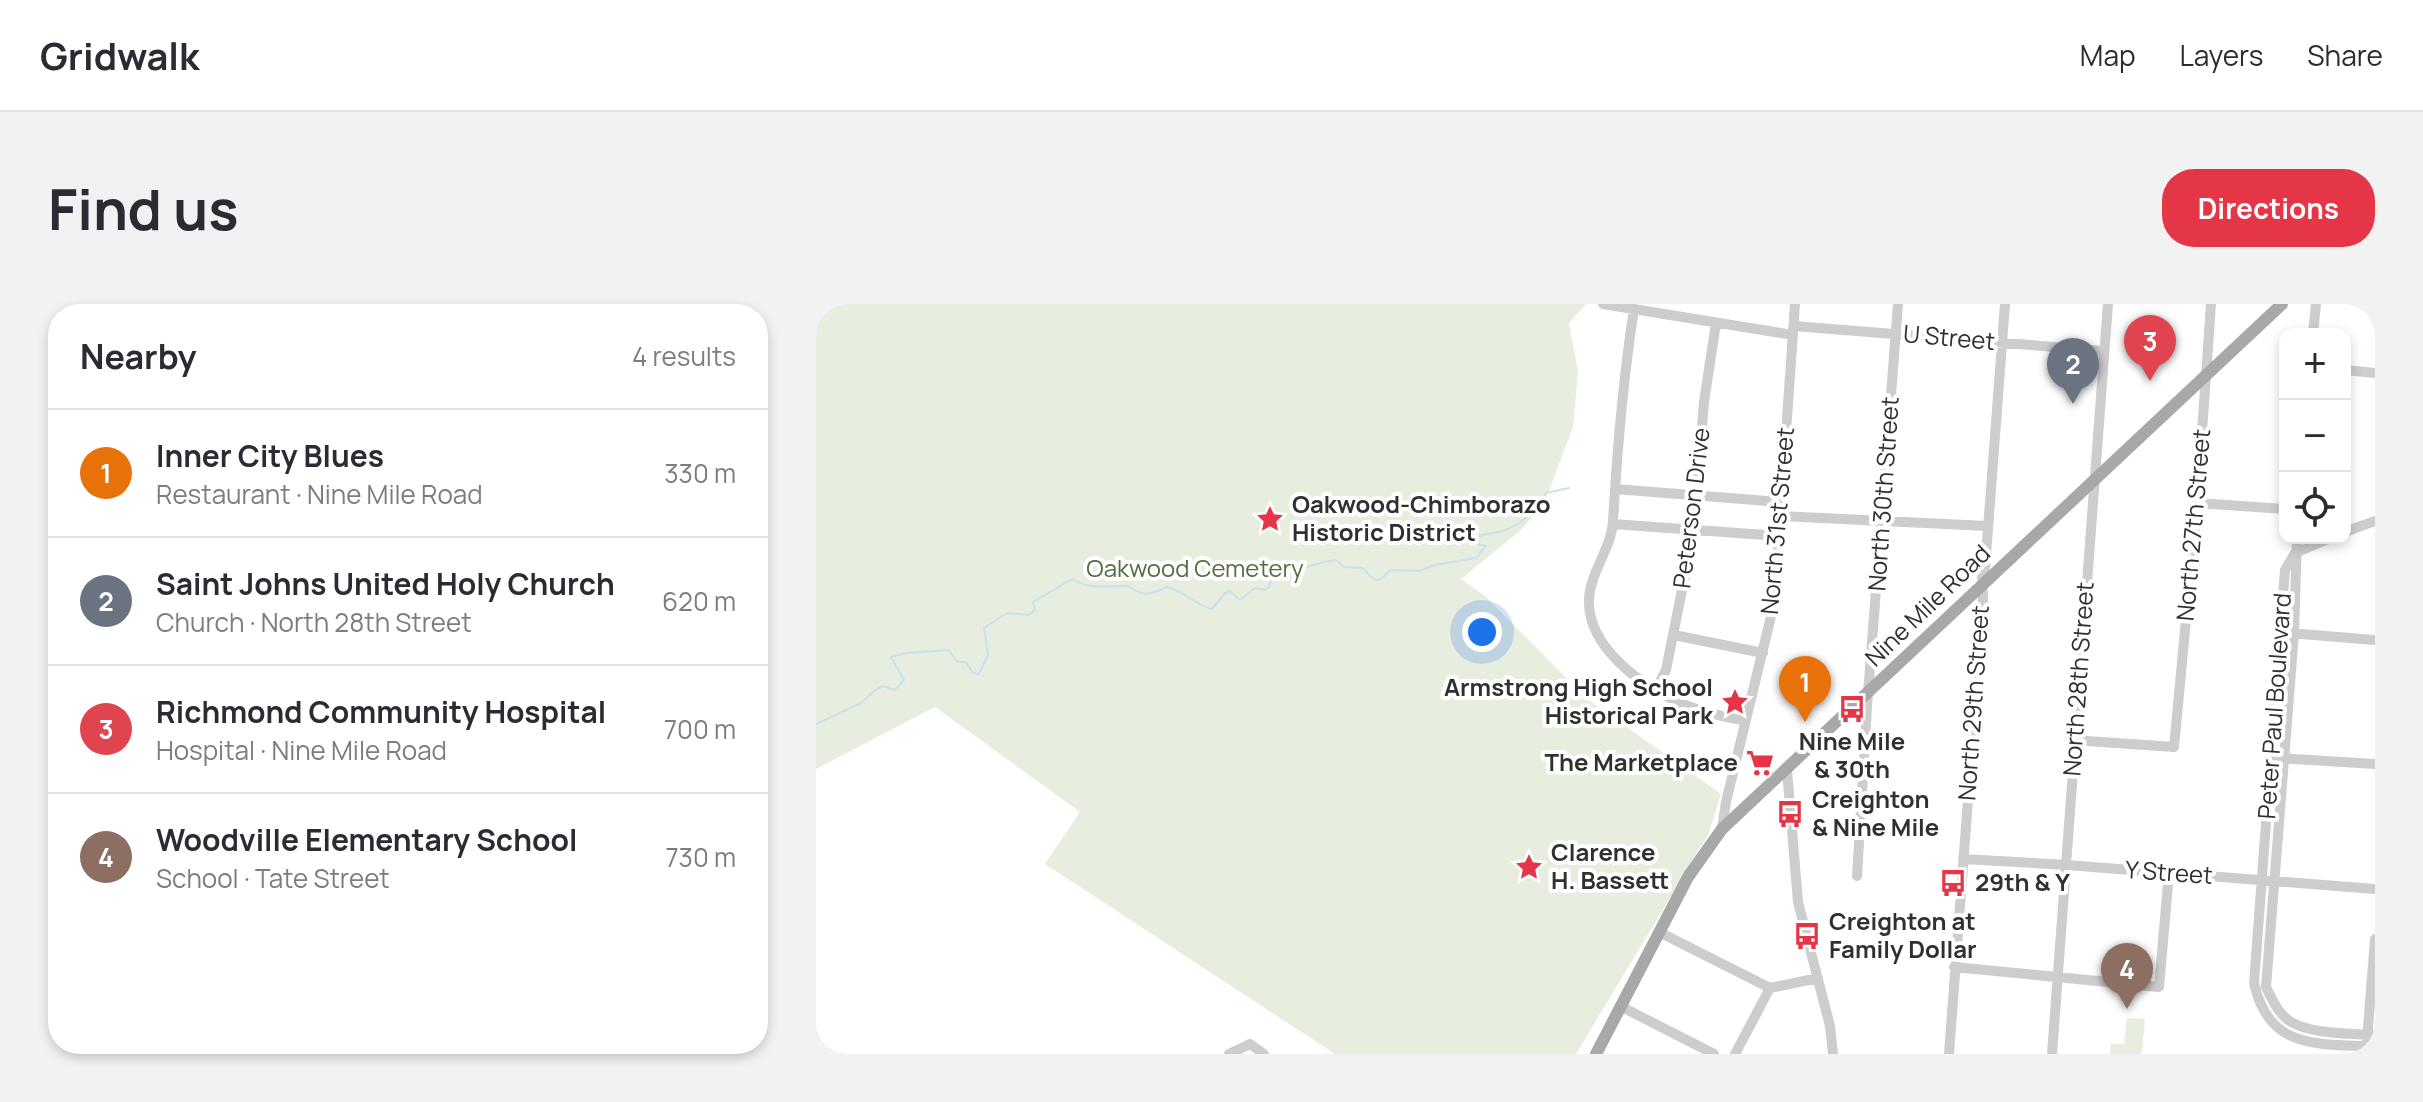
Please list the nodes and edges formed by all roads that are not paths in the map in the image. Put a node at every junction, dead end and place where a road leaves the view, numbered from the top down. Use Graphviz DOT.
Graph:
graph roads {
  1 [pos="1603,304"];
  2 [pos="1694,304"];
  3 [pos="1795,304"];
  4 [pos="1898,304"];
  5 [pos="2005,304"];
  6 [pos="2108,304"];
  7 [pos="2211,304"];
  8 [pos="2282,304"];
  9 [pos="2316,304"];
  10 [pos="1634,309"];
  11 [pos="1693,318"];
  12 [pos="1716,323"];
  13 [pos="2314,328"];
  14 [pos="1793,330"];
  15 [pos="1896,334"];
  16 [pos="2002,343"];
  17 [pos="2104,351"];
  18 [pos="2351,371"];
  19 [pos="2207,373"];
  20 [pos="2375,373"];
  21 [pos="2095,479"];
  22 [pos="1615,489"];
  23 [pos="1697,495"];
  24 [pos="1781,502"];
  25 [pos="2197,503"];
  26 [pos="2279,509"];
  27 [pos="1780,516"];
  28 [pos="1881,521"];
  29 [pos="2375,521"];
  30 [pos="1613,524"];
  31 [pos="1987,526"];
  32 [pos="1694,530"];
  33 [pos="2351,530"];
  34 [pos="1779,536"];
  35 [pos="2296,544"];
  36 [pos="2317,544"];
  37 [pos="2295,553"];
  38 [pos="1982,584"];
  39 [pos="2280,632"];
  40 [pos="2294,633"];
  41 [pos="1674,635"];
  42 [pos="2375,640"];
  43 [pos="1763,653"];
  44 [pos="1656,689"];
  45 [pos="1868,694"];
  46 [pos="1745,721"];
  47 [pos="2073,740"];
  48 [pos="2271,757"];
  49 [pos="2284,758"];
  50 [pos="2375,764"];
  51 [pos="1787,770"];
  52 [pos="1722,829"];
  53 [pos="1963,859"];
  54 [pos="2067,865"];
  55 [pos="2169,873"];
  56 [pos="1857,876"];
  57 [pos="2261,879"];
  58 [pos="2274,880"];
  59 [pos="2375,889"];
  60 [pos="1659,932"];
  61 [pos="2375,939"];
  62 [pos="1954,967"];
  63 [pos="1818,978"];
  64 [pos="2057,978"];
  65 [pos="1770,988"];
  66 [pos="1620,1006"];
  67 [pos="2371,1041"];
  68 [pos="1229,1054"];
  69 [pos="1264,1054"];
  70 [pos="1596,1054"];
  71 [pos="1714,1054"];
  72 [pos="1735,1054"];
  73 [pos="1833,1054"];
  74 [pos="1949,1054"];
  75 [pos="2052,1054"];
  1 -- 10 [label="street, U Street"];
  2 -- 11 [label="street"];
  3 -- 14 [label="street, North 31st Street"];
  4 -- 15 [label="street, North 30th Street"];
  5 -- 16 [label="street, North 29th Street"];
  6 -- 17 [label="street, North 28th Street"];
  7 -- 19 [label="street, North 27th Street"];
  8 -- 19 [label="main road, Nine Mile Road"];
  9 -- 13 [label="street"];
  10 -- 11 [label="street, U Street"];
  10 -- 22 [label="street"];
  11 -- 12 [label="street, U Street"];
  12 -- 14 [label="street, U Street"];
  12 -- 23 [label="street, Peterson Drive"];
  14 -- 15 [label="street, U Street"];
  14 -- 24 [label="street, North 31st Street"];
  15 -- 16 [label="street, U Street"];
  15 -- 28 [label="street, North 30th Street"];
  16 -- 17 [label="street, U Street"];
  16 -- 31 [label="street, North 29th Street"];
  17 -- 21 [label="street, North 28th Street"];
  18 -- 20 [label="street"];
  19 -- 21 [label="main road, Nine Mile Road"];
  19 -- 25 [label="street, North 27th Street"];
  21 -- 38 [label="main road, Nine Mile Road"];
  21 -- 47 [label="street, North 28th Street"];
  22 -- 23 [label="street"];
  22 -- 30 [label="street"];
  23 -- 24 [label="street"];
  23 -- 32 [label="street, Peterson Drive"];
  24 -- 27 [label="street, North 31st Street"];
  25 -- 26 [label="street"];
  25 -- 47 [label="street, North 27th Street"];
  27 -- 28 [label="street"];
  27 -- 34 [label="street, North 31st Street"];
  28 -- 31 [label="street"];
  28 -- 45 [label="street, North 30th Street"];
  29 -- 33 [label="street"];
  30 -- 32 [label="street"];
  30 -- 44 [label="street"];
  31 -- 38 [label="street, North 29th Street"];
  32 -- 34 [label="street"];
  32 -- 41 [label="street, Peterson Drive"];
  34 -- 43 [label="street, North 31st Street"];
  35 -- 37 [label="street"];
  36 -- 37 [label="street"];
  37 -- 39 [label="street, Peter Paul Boulevard"];
  37 -- 40 [label="street, Peter Paul Boulevard"];
  38 -- 45 [label="main road, Nine Mile Road"];
  38 -- 53 [label="street, North 29th Street"];
  39 -- 40 [label="street"];
  39 -- 48 [label="street, Peter Paul Boulevard"];
  40 -- 42 [label="street"];
  40 -- 49 [label="street, Peter Paul Boulevard"];
  41 -- 43 [label="street"];
  41 -- 44 [label="street, Peterson Drive"];
  43 -- 46 [label="street, North 31st Street"];
  44 -- 46 [label="street"];
  45 -- 51 [label="main road, Nine Mile Road"];
  45 -- 56 [label="street, North 30th Street"];
  46 -- 52 [label="street, North 31st Street"];
  47 -- 54 [label="street, North 28th Street"];
  48 -- 49 [label="street"];
  48 -- 57 [label="street, Peter Paul Boulevard"];
  49 -- 50 [label="street"];
  49 -- 58 [label="street, Peter Paul Boulevard"];
  51 -- 52 [label="main road, Nine Mile Road"];
  51 -- 63 [label="street"];
  52 -- 60 [label="main road, Nine Mile Road"];
  53 -- 54 [label="street, Y Street"];
  53 -- 62 [label="street, North 29th Street"];
  54 -- 55 [label="street, Y Street"];
  54 -- 64 [label="street, North 28th Street"];
  55 -- 57 [label="street, Y Street"];
  55 -- 64 [label="street"];
  57 -- 58 [label="street, Y Street"];
  57 -- 67 [label="street, Peter Paul Boulevard"];
  58 -- 59 [label="street, Y Street"];
  58 -- 67 [label="street, Peter Paul Boulevard"];
  60 -- 65 [label="street"];
  60 -- 66 [label="main road, Nine Mile Road"];
  61 -- 67 [label="street"];
  62 -- 64 [label="street"];
  62 -- 74 [label="street, North 29th Street"];
  63 -- 65 [label="street"];
  63 -- 73 [label="street"];
  64 -- 75 [label="street, North 28th Street"];
  65 -- 72 [label="street"];
  66 -- 70 [label="main road, Nine Mile Road"];
  66 -- 71 [label="street"];
  68 -- 69 [label="street"];
}
